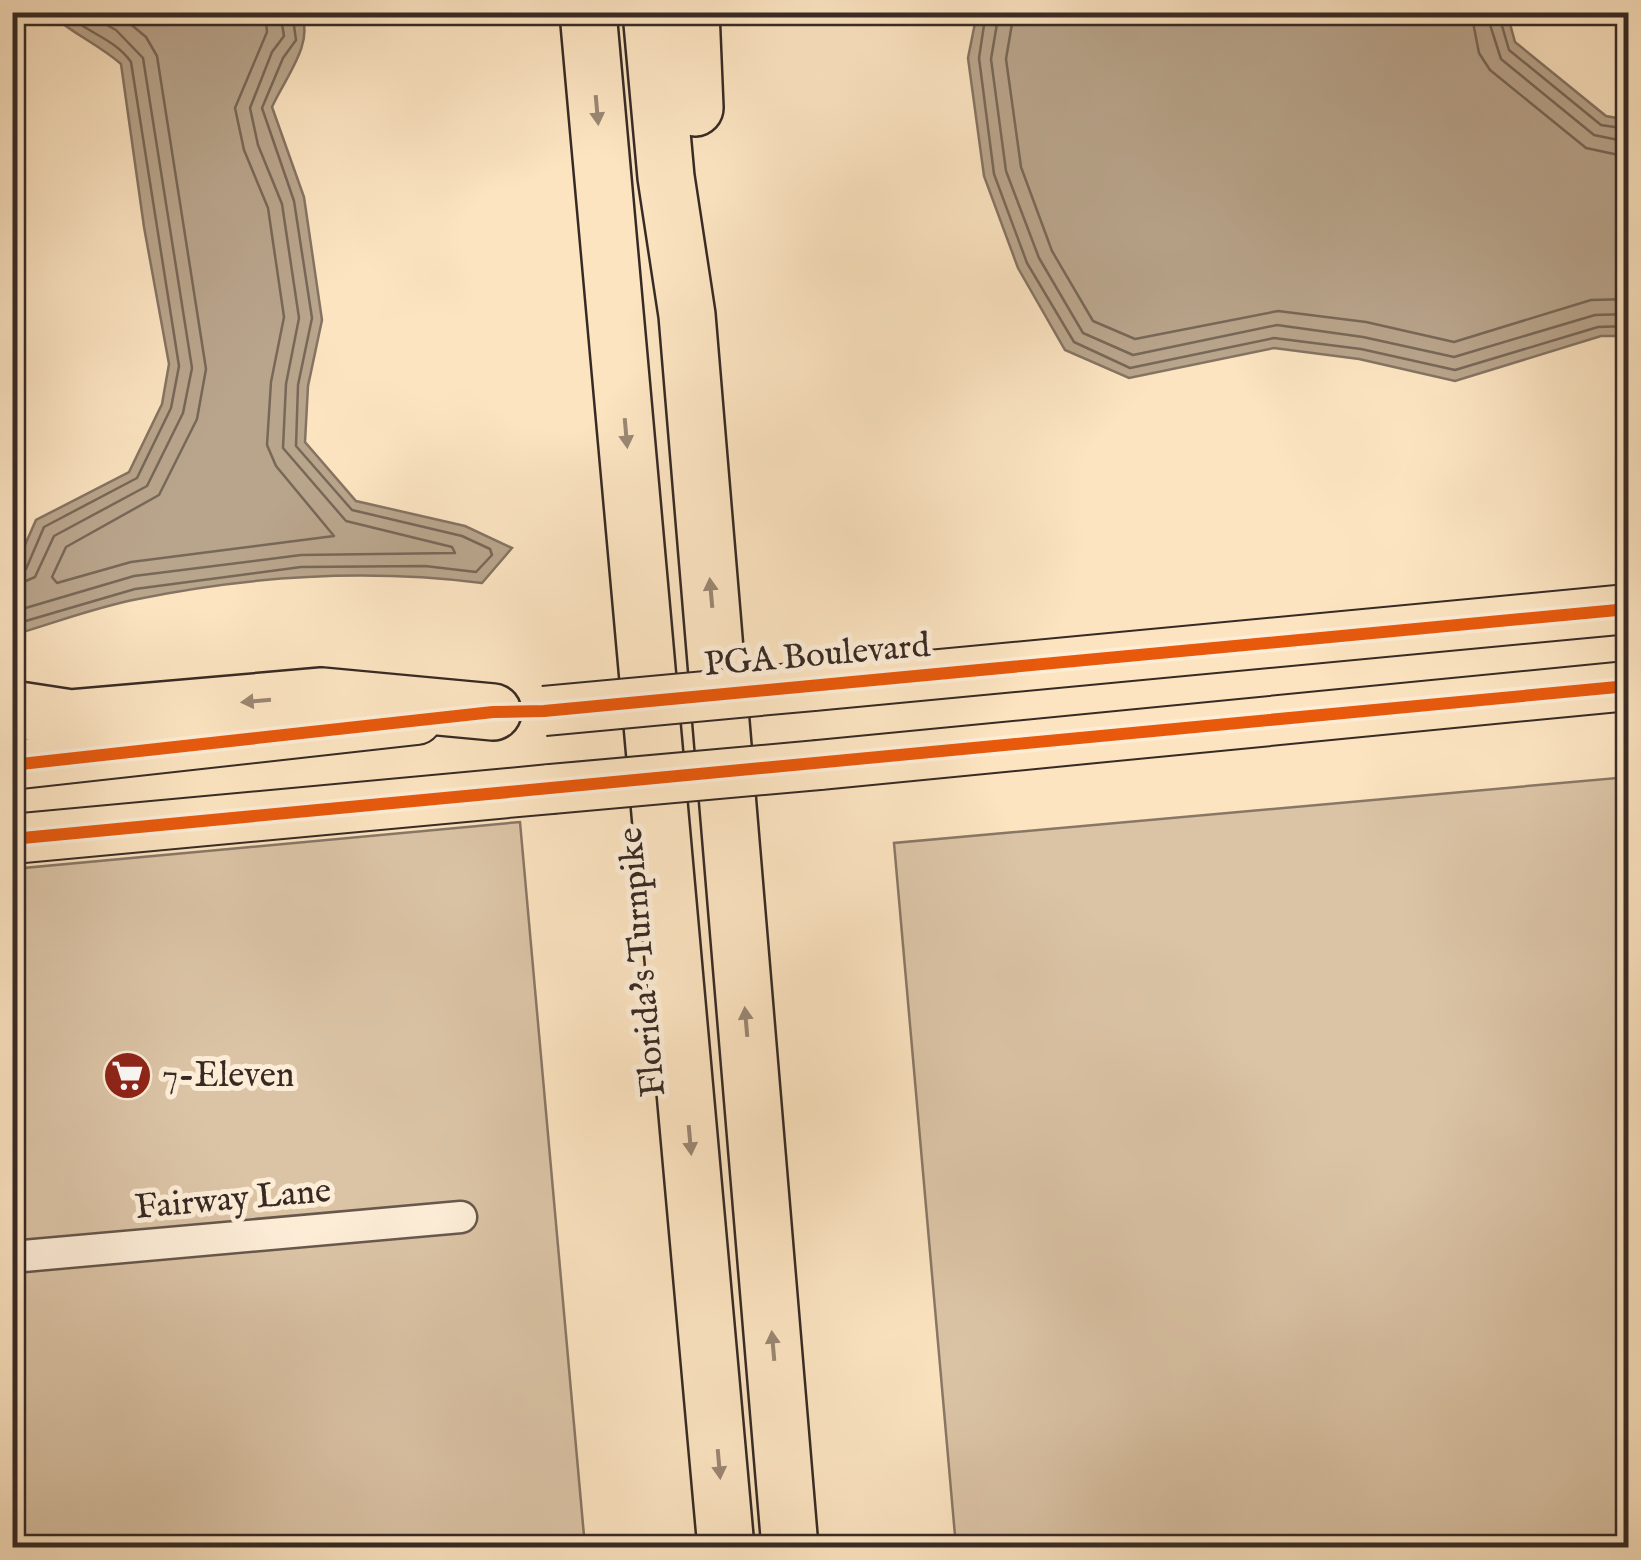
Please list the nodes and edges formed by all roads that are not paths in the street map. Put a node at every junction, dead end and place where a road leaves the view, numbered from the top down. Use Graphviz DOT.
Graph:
graph roads {
  1 [pos="588,12"];
  2 [pos="652,12"];
  3 [pos="691,12"];
  4 [pos="687,315"];
  5 [pos="1628,609"];
  6 [pos="1628,686"];
  7 [pos="12,709"];
  8 [pos="518,712"];
  9 [pos="12,764"];
  10 [pos="12,839"];
  11 [pos="461,1217"];
  12 [pos="12,1257"];
  13 [pos="726,1548"];
  14 [pos="790,1548"];
  1 -- 13 [label="highway, Florida's Turnpike, one-way"];
  2 -- 4 [label="highway"];
  3 -- 4 [label="highway"];
  14 -- 4 [label="highway, one-way"];
  5 -- 8 [label="main road, PGA Boulevard, bridge"];
  6 -- 10 [label="main road, bridge"];
  8 -- 7 [label="highway, one-way"];
  8 -- 9 [label="main road, PGA Boulevard"];
  11 -- 12 [label="street, Fairway Lane"];
}
